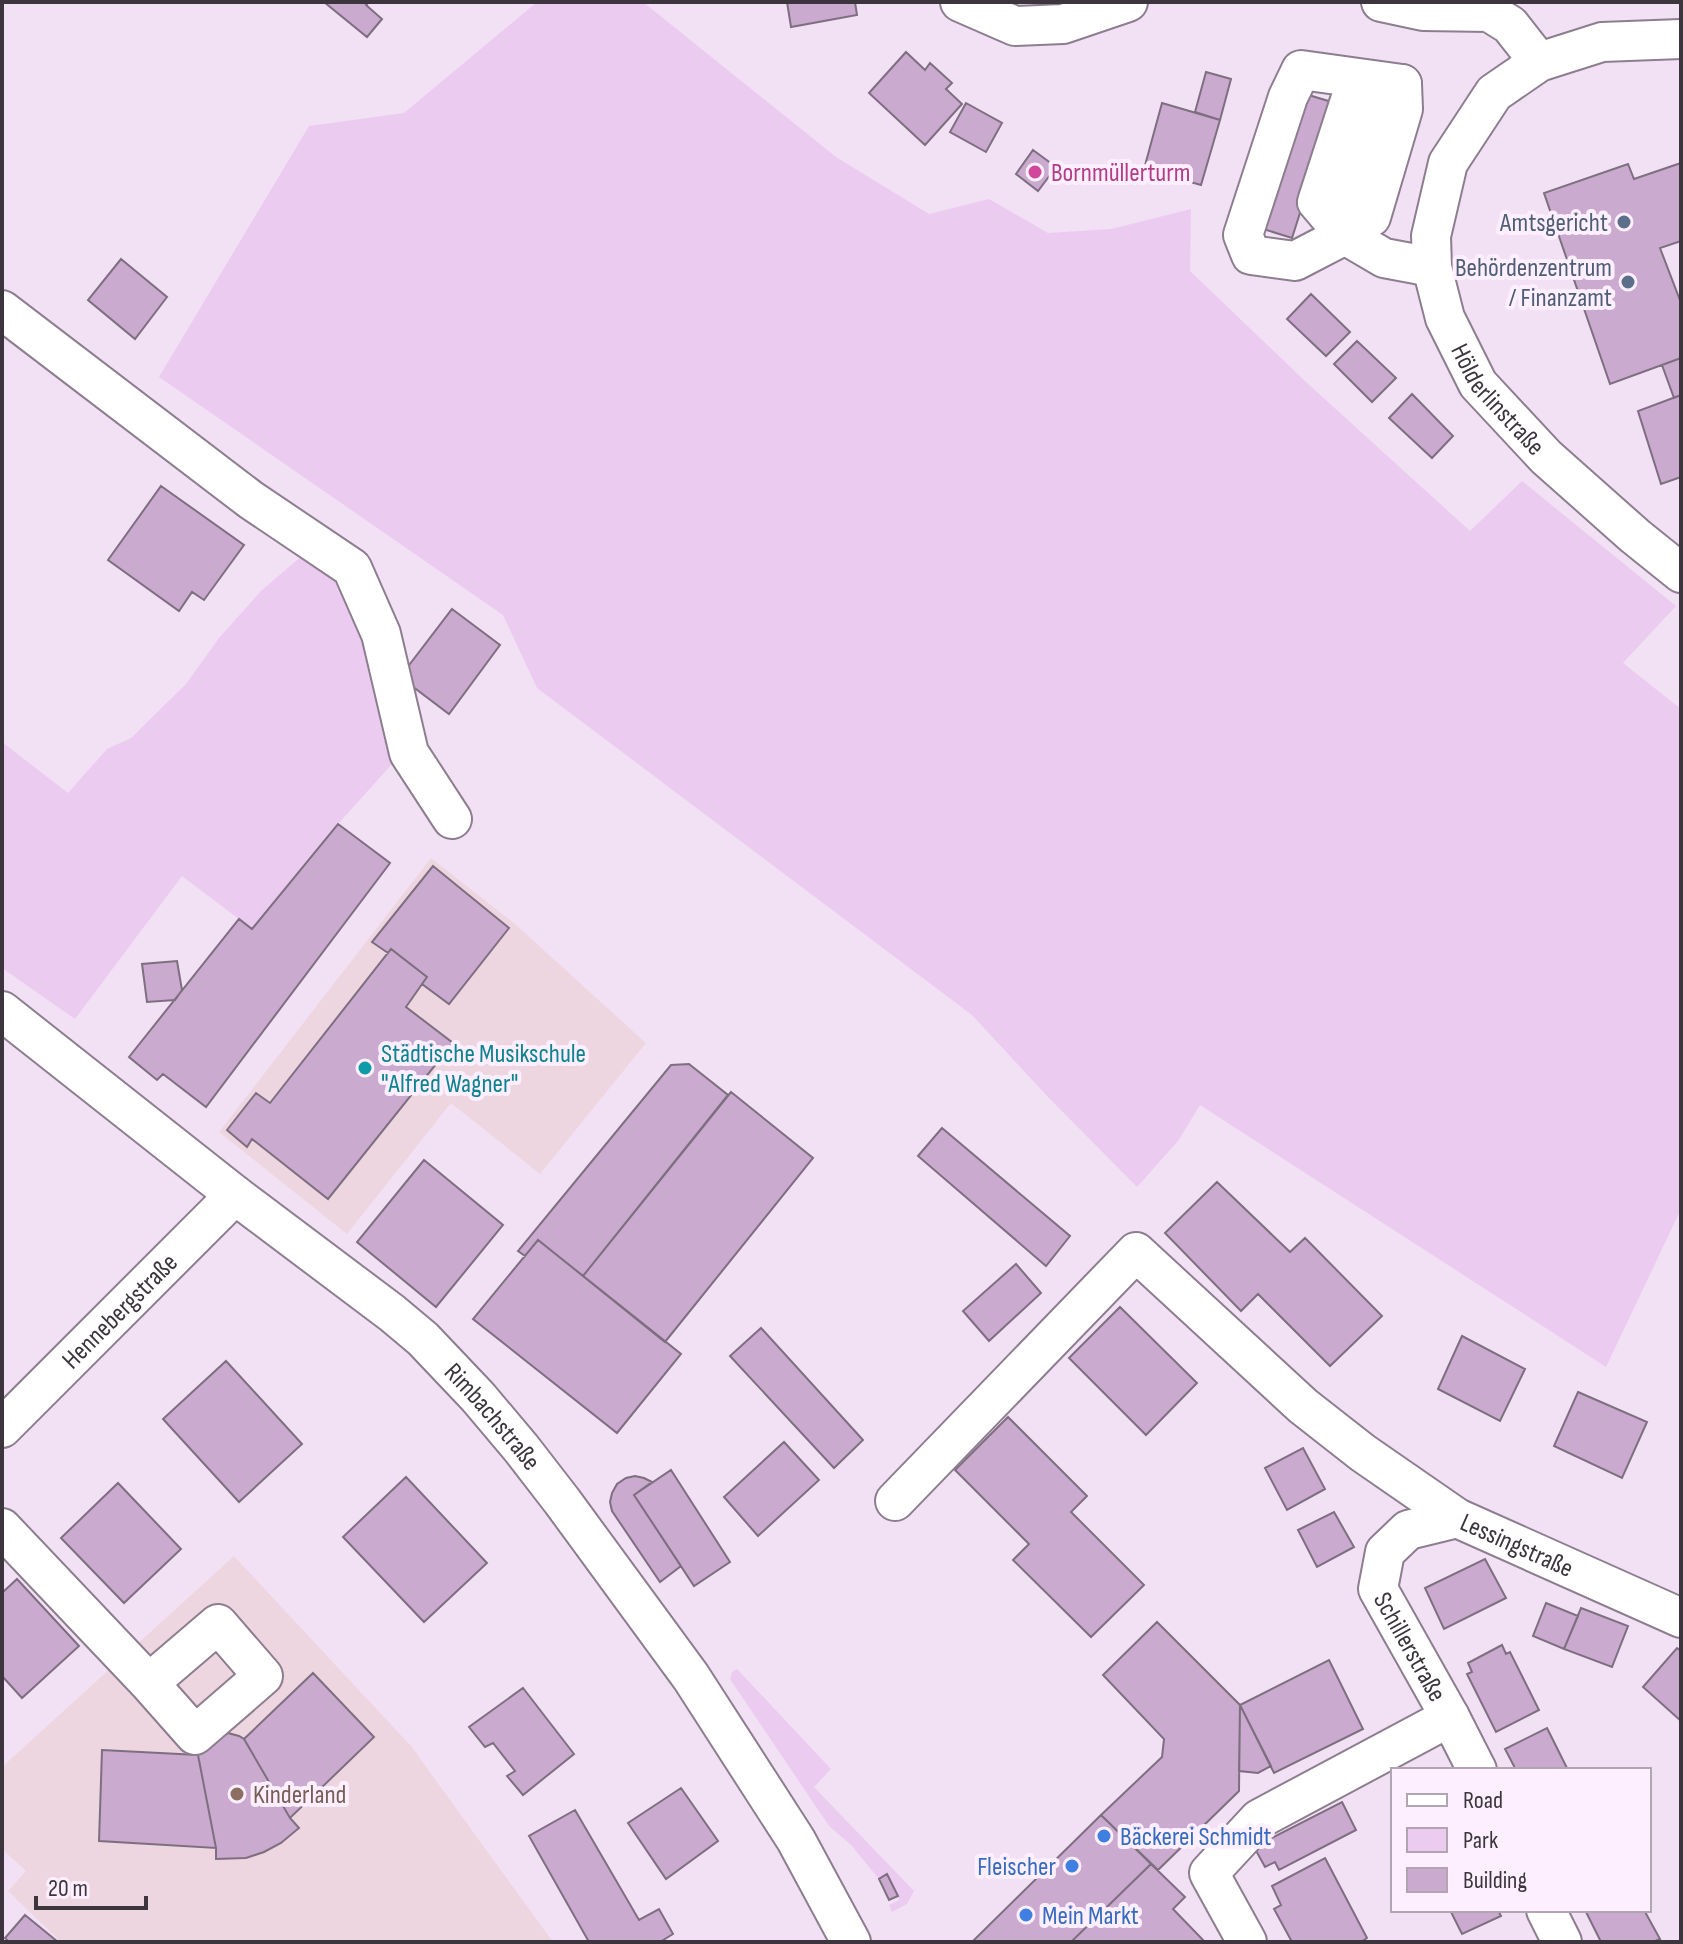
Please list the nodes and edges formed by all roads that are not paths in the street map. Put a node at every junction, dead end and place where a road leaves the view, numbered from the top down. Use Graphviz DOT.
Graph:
graph roads {
  1 [pos="960,2"];
  2 [pos="1128,2"];
  3 [pos="1381,2"];
  4 [pos="1681,39"];
  5 [pos="1539,62"];
  6 [pos="1402,84"];
  7 [pos="1345,235"];
  8 [pos="1432,267"];
  9 [pos="2,310"];
  10 [pos="1681,573"];
  11 [pos="452,819"];
  12 [pos="2,1011"];
  13 [pos="235,1195"];
  14 [pos="2,1428"];
  15 [pos="895,1501"];
  16 [pos="1457,1518"];
  17 [pos="2,1528"];
  18 [pos="1681,1618"];
  19 [pos="149,1683"];
  20 [pos="1450,1717"];
  21 [pos="1476,1768"];
  22 [pos="1547,1912"];
  23 [pos="851,1942"];
  24 [pos="1247,1942"];
  25 [pos="1562,1942"];
  1 -- 2 [label="street"];
  3 -- 5 [label="street"];
  4 -- 5 [label="street, Hölderlinstraße"];
  5 -- 8 [label="street, Hölderlinstraße"];
  6 -- 7 [label="street"];
  6 -- 7 [label="street"];
  6 -- 7 [label="street"];
  7 -- 8 [label="street"];
  8 -- 10 [label="street, Hölderlinstraße"];
  9 -- 11 [label="street"];
  12 -- 13 [label="street, Rimbachstraße"];
  13 -- 14 [label="street, Hennebergstraße"];
  13 -- 23 [label="street, Rimbachstraße"];
  15 -- 16 [label="street, Lessingstraße"];
  16 -- 18 [label="street, Lessingstraße"];
  16 -- 20 [label="street, Schillerstraße"];
  17 -- 19 [label="street"];
  20 -- 21 [label="street, Schillerstraße"];
  20 -- 24 [label="street"];
  22 -- 25 [label="street"];
}
